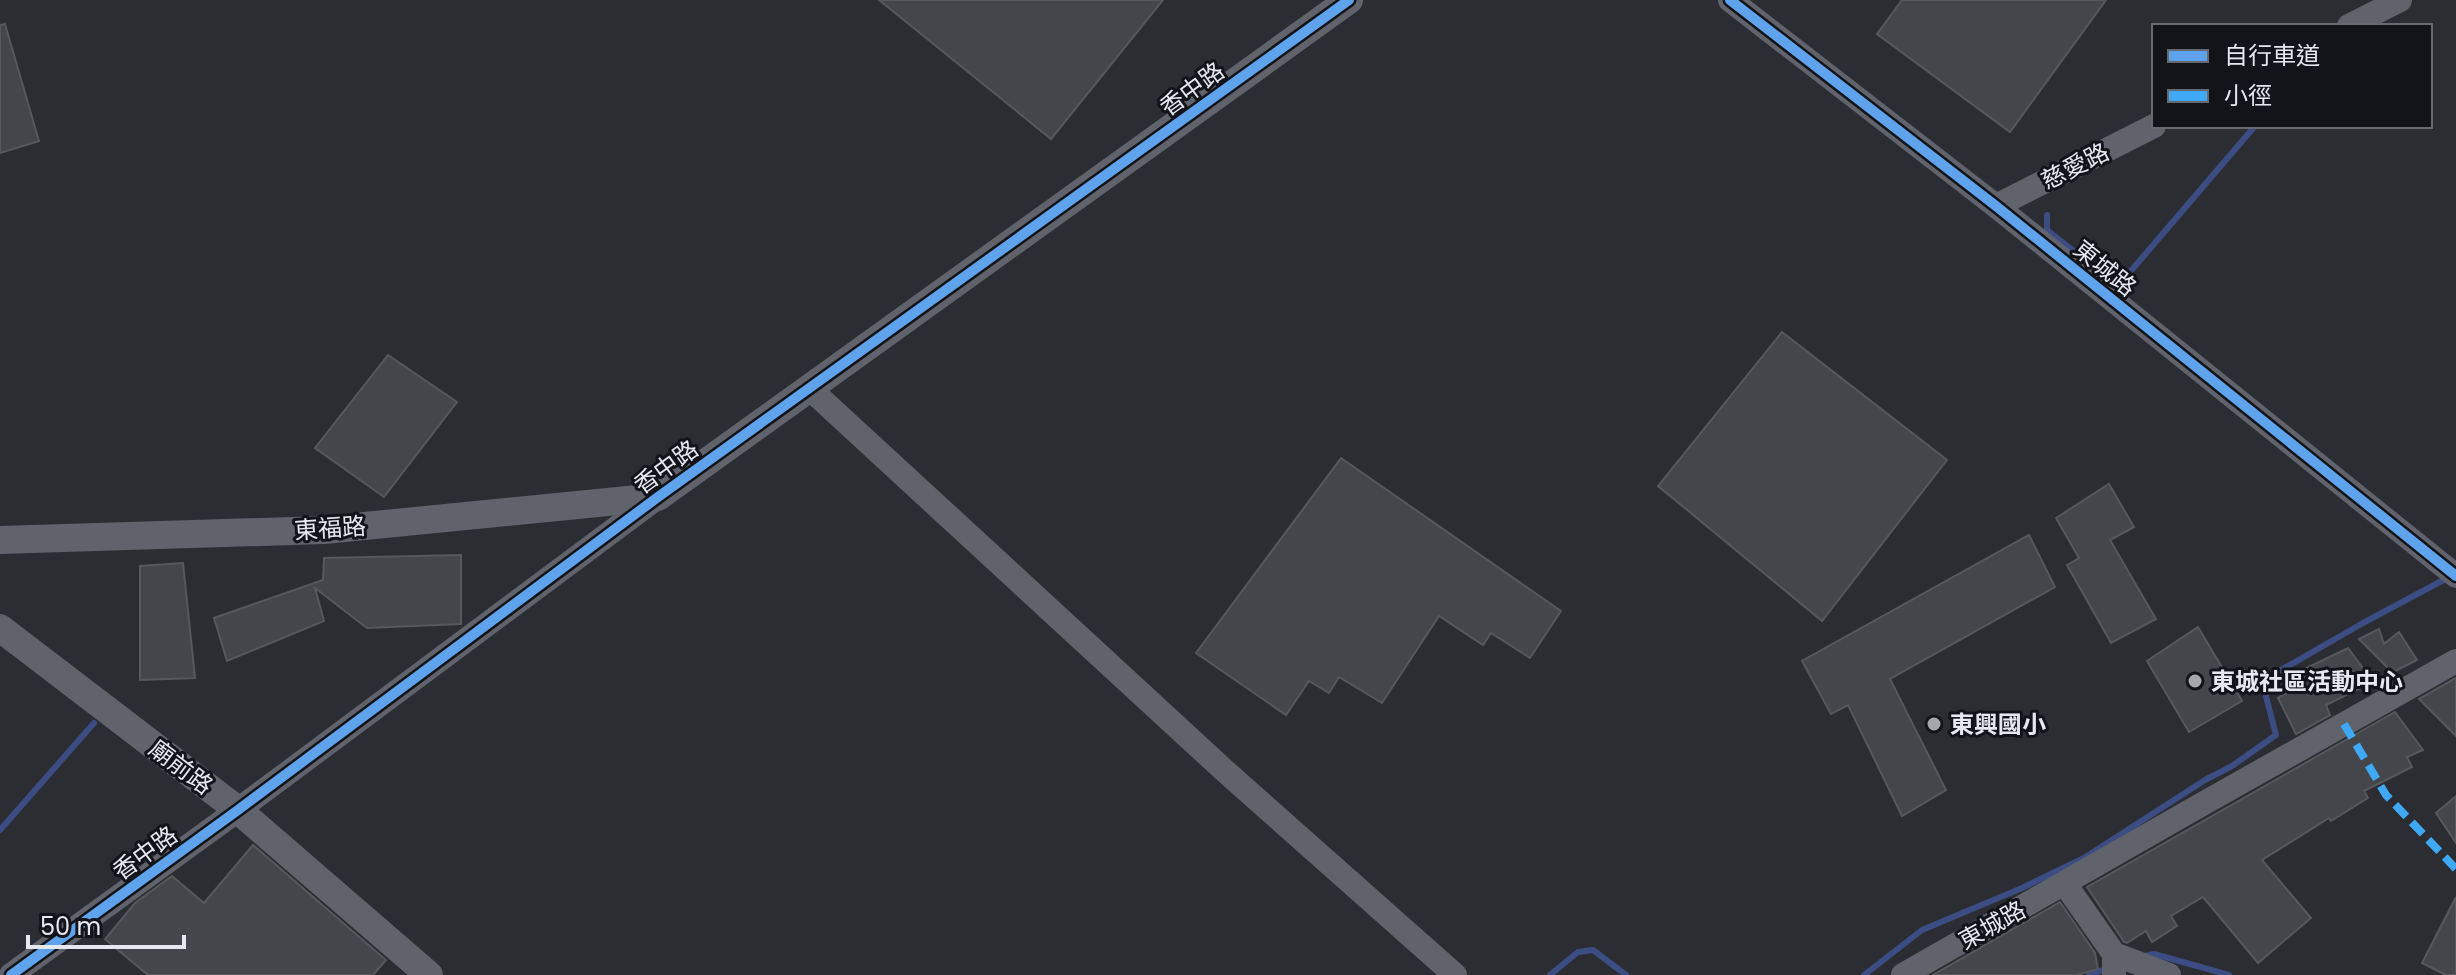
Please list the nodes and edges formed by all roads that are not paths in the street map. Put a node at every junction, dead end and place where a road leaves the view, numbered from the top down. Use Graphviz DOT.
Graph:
graph roads {
  1 [pos="1349,0"];
  2 [pos="1730,0"];
  3 [pos="2400,0"];
  4 [pos="2353,24"];
  5 [pos="2152,127"];
  6 [pos="1996,206"];
  7 [pos="809,388"];
  8 [pos="658,497"];
  9 [pos="0,540"];
  10 [pos="2454,574"];
  11 [pos="0,628"];
  12 [pos="2456,661"];
  13 [pos="238,810"];
  14 [pos="2065,884"];
  15 [pos="2114,965"];
  16 [pos="11,975"];
  17 [pos="429,975"];
  18 [pos="1455,975"];
  19 [pos="1903,975"];
  20 [pos="2169,975"];
  1 -- 7 [label="street, 香中路"];
  2 -- 6 [label="street, 東城路"];
  3 -- 4 [label="street"];
  5 -- 6 [label="street, 慈愛路"];
  6 -- 10 [label="street, 東城路"];
  7 -- 8 [label="street, 香中路"];
  7 -- 18 [label="street"];
  8 -- 9 [label="street, 東福路"];
  8 -- 13 [label="street, 香中路"];
  11 -- 13 [label="street, 廟前路"];
  12 -- 14 [label="street, 東城路"];
  13 -- 16 [label="street, 香中路"];
  13 -- 17 [label="street, 廟前路"];
  14 -- 15 [label="street"];
  14 -- 19 [label="street, 東城路"];
  15 -- 20 [label="street"];
}
